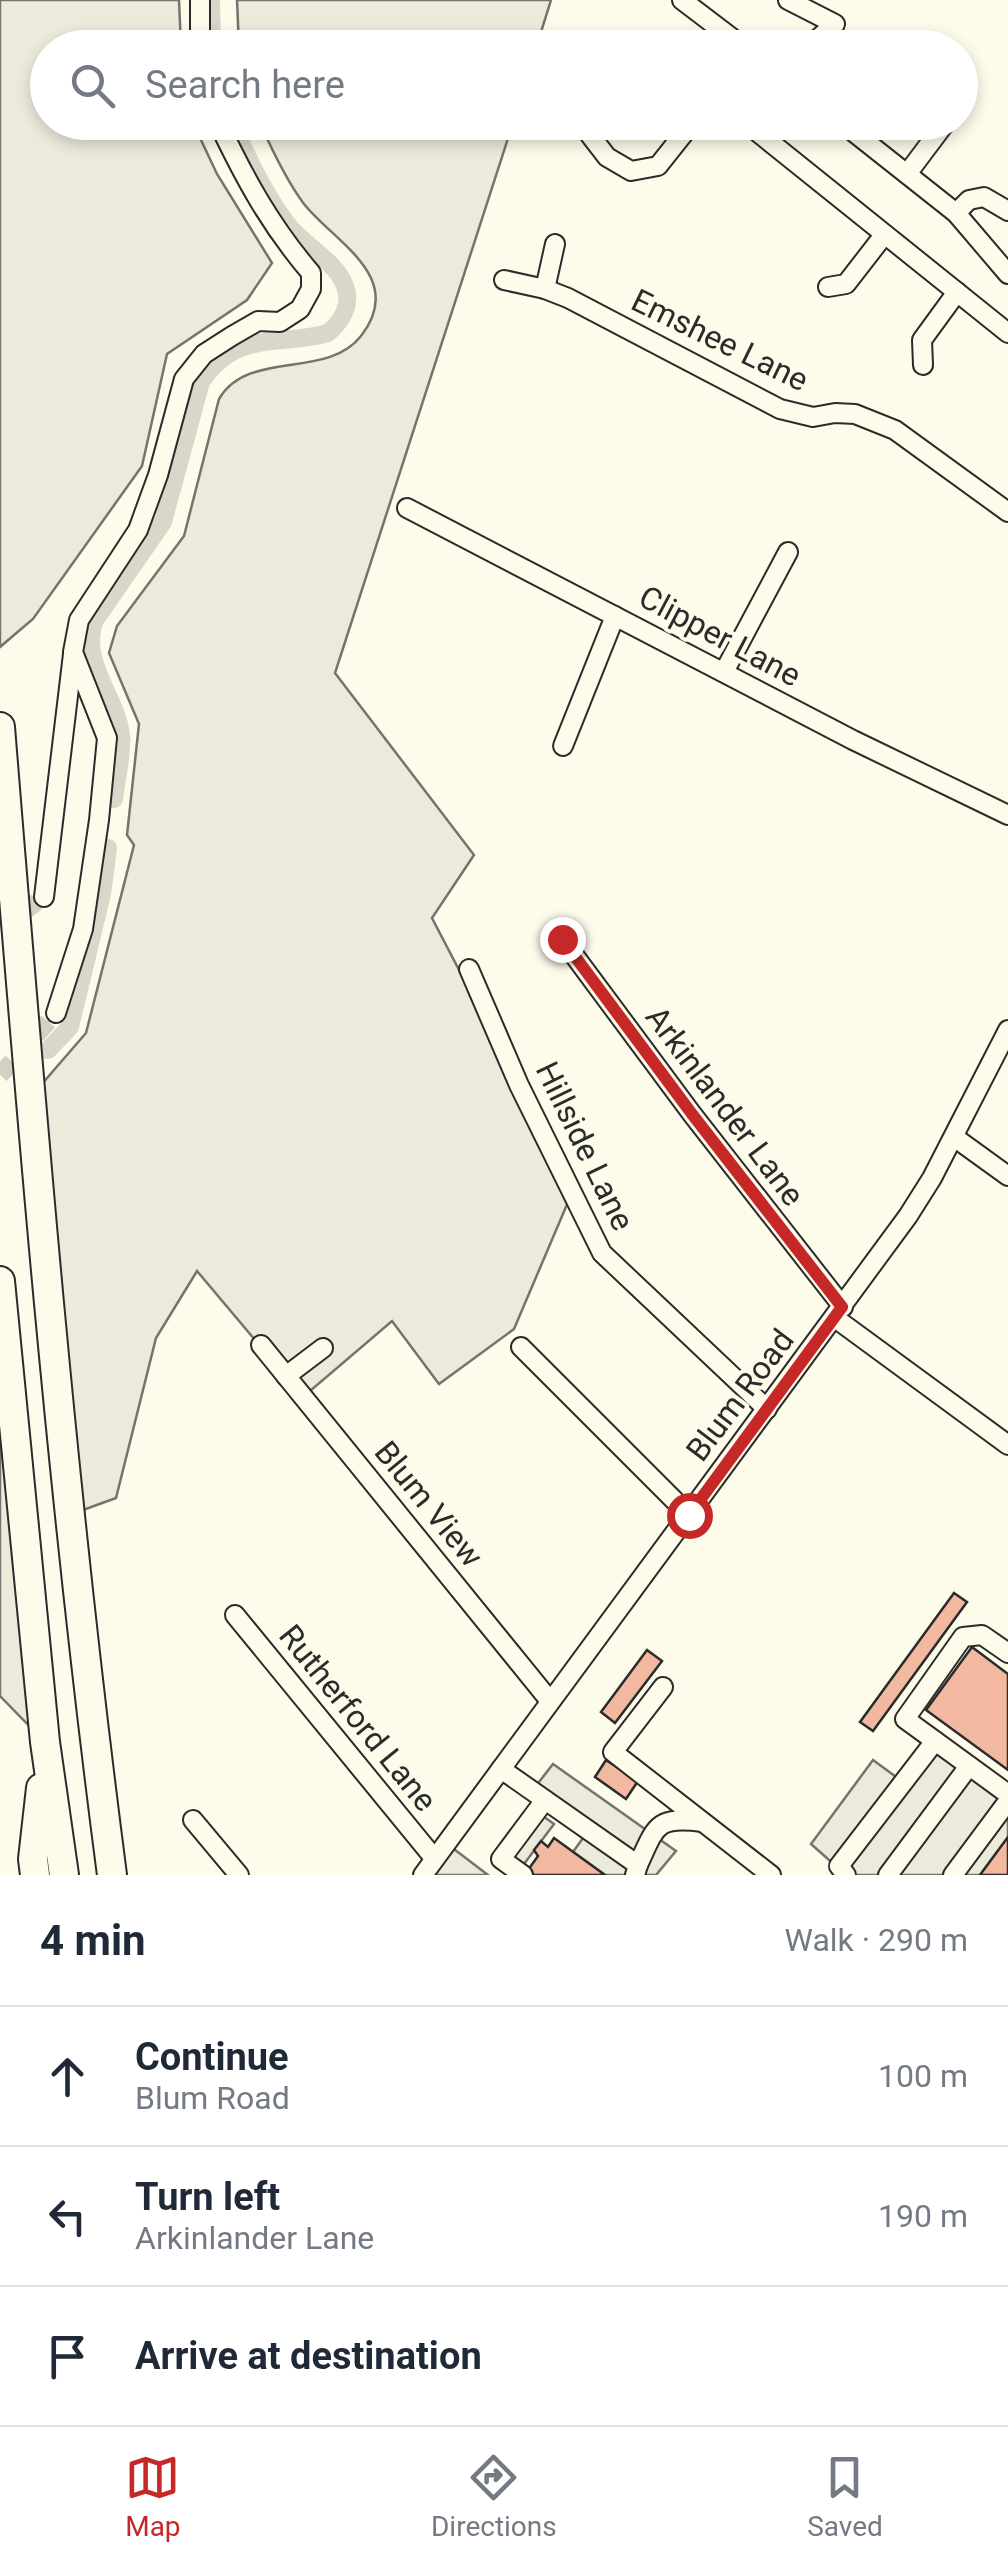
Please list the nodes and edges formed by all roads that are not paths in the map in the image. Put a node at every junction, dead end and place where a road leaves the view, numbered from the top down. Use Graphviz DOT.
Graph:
graph roads {
  1 [pos="200,0"];
  2 [pos="682,0"];
  3 [pos="788,0"];
  4 [pos="200,30"];
  5 [pos="721,30"];
  6 [pos="828,30"];
  7 [pos="227,140"];
  8 [pos="593,140"];
  9 [pos="679,140"];
  10 [pos="767,140"];
  11 [pos="862,140"];
  12 [pos="932,140"];
  13 [pos="906,174"];
  14 [pos="1008,211"];
  15 [pos="956,213"];
  16 [pos="884,235"];
  17 [pos="555,244"];
  18 [pos="1008,274"];
  19 [pos="504,280"];
  20 [pos="828,287"];
  21 [pos="545,289"];
  22 [pos="957,292"];
  23 [pos="1008,333"];
  24 [pos="923,365"];
  25 [pos="406,508"];
  26 [pos="1008,512"];
  27 [pos="788,552"];
  28 [pos="615,616"];
  29 [pos="73,652"];
  30 [pos="724,672"];
  31 [pos="0,727"];
  32 [pos="563,746"];
  33 [pos="1008,815"];
  34 [pos="44,897"];
  35 [pos="562,939"];
  36 [pos="469,969"];
  37 [pos="56,1012"];
  38 [pos="1008,1030"];
  39 [pos="954,1137"];
  40 [pos="1008,1176"];
  41 [pos="0,1282"];
  42 [pos="839,1312"];
  43 [pos="261,1345"];
  44 [pos="521,1347"];
  45 [pos="322,1348"];
  46 [pos="286,1376"];
  47 [pos="767,1410"];
  48 [pos="1008,1446"];
  49 [pos="689,1515"];
  50 [pos="236,1616"];
  51 [pos="1008,1653"];
  52 [pos="664,1687"];
  53 [pos="550,1701"];
  54 [pos="935,1741"];
  55 [pos="45,1742"];
  56 [pos="969,1766"];
  57 [pos="500,1769"];
  58 [pos="1008,1798"];
  59 [pos="544,1800"];
  60 [pos="193,1820"];
  61 [pos="702,1822"];
  62 [pos="434,1858"];
  63 [pos="636,1870"];
  64 [pos="35,1875"];
  65 [pos="64,1875"];
  66 [pos="112,1875"];
  67 [pos="239,1875"];
  68 [pos="423,1875"];
  69 [pos="523,1875"];
  70 [pos="771,1875"];
  71 [pos="846,1875"];
  72 [pos="888,1875"];
  73 [pos="953,1875"];
  1 -- 4 [label="street"];
  2 -- 5 [label="street"];
  3 -- 6 [label="street"];
  7 -- 29 [label="street"];
  8 -- 9 [label="street"];
  10 -- 16 [label="street"];
  11 -- 13 [label="street"];
  12 -- 13 [label="street"];
  13 -- 15 [label="street"];
  14 -- 15 [label="street"];
  15 -- 18 [label="street"];
  16 -- 20 [label="street"];
  16 -- 22 [label="street"];
  17 -- 21 [label="street"];
  19 -- 21 [label="street, Emshee Lane"];
  21 -- 26 [label="street, Emshee Lane"];
  22 -- 23 [label="street"];
  22 -- 24 [label="street"];
  25 -- 28 [label="street, Clipper Lane"];
  27 -- 30 [label="street"];
  28 -- 30 [label="street, Clipper Lane"];
  28 -- 32 [label="street"];
  29 -- 34 [label="street"];
  29 -- 37 [label="street"];
  30 -- 33 [label="street, Clipper Lane"];
  31 -- 66 [label="highway"];
  35 -- 42 [label="street, Arkinlander Lane"];
  36 -- 47 [label="street, Hillside Lane"];
  38 -- 39 [label="street, Blum Road"];
  39 -- 40 [label="street"];
  39 -- 42 [label="street, Blum Road"];
  41 -- 55 [label="highway"];
  42 -- 47 [label="street, Blum Road"];
  42 -- 48 [label="street, Arkinlander Lane"];
  43 -- 46 [label="street, Blum View"];
  44 -- 49 [label="street"];
  45 -- 46 [label="street"];
  46 -- 53 [label="street, Blum View"];
  47 -- 49 [label="street, Blum Road"];
  49 -- 53 [label="street, Blum Road"];
  50 -- 62 [label="street, Rutherford Lane"];
  51 -- 54 [label="street"];
  52 -- 61 [label="street"];
  53 -- 57 [label="street, Blum Road"];
  54 -- 56 [label="street"];
  54 -- 71 [label="street"];
  55 -- 64 [label="highway"];
  55 -- 65 [label="highway"];
  56 -- 58 [label="street"];
  56 -- 72 [label="street"];
  57 -- 59 [label="street"];
  57 -- 62 [label="street, Blum Road"];
  58 -- 73 [label="street"];
  59 -- 63 [label="street"];
  59 -- 69 [label="street"];
  60 -- 67 [label="street"];
  61 -- 63 [label="street"];
  61 -- 70 [label="street"];
  62 -- 68 [label="street, Blum Road"];
}
